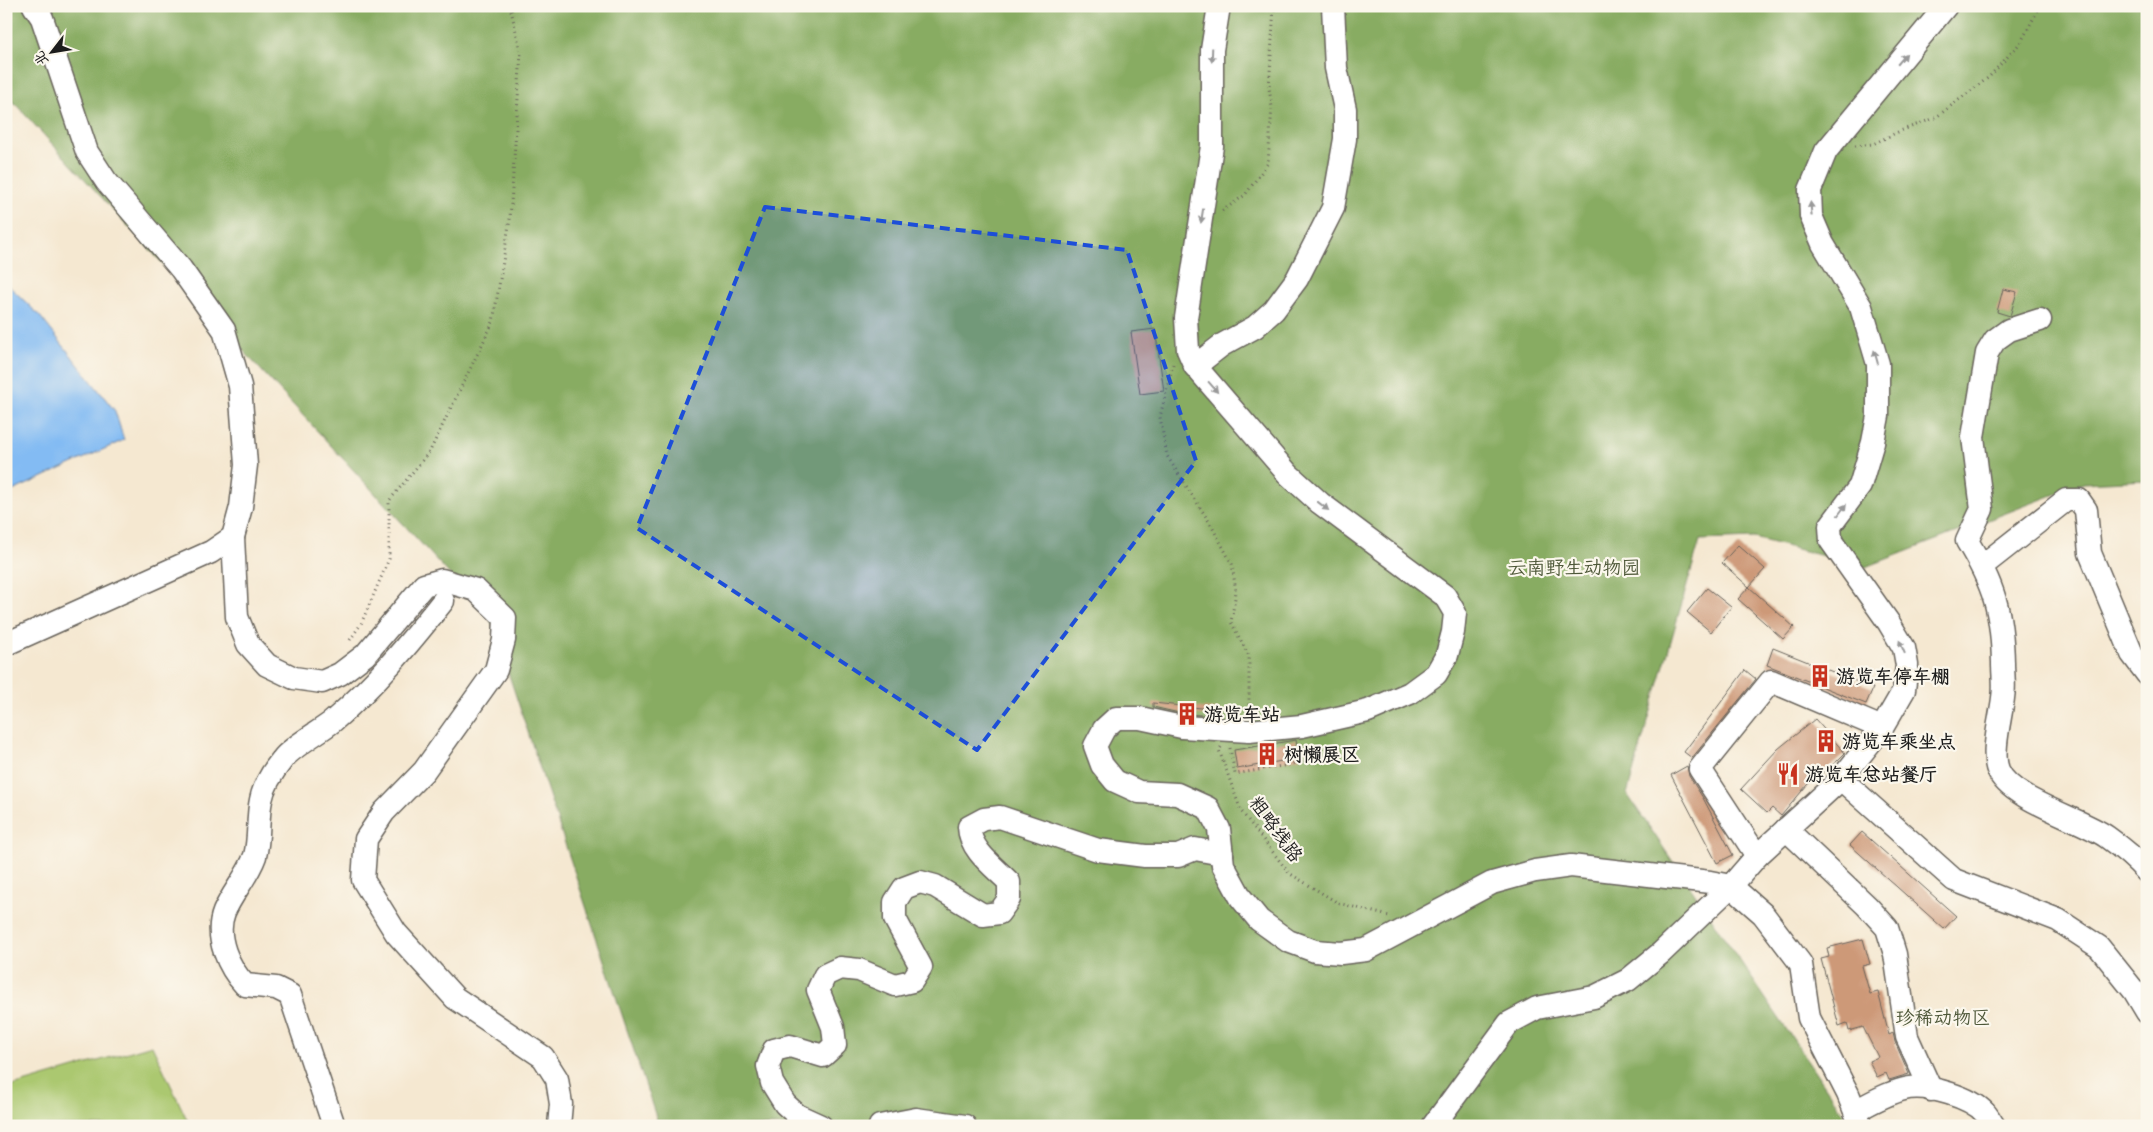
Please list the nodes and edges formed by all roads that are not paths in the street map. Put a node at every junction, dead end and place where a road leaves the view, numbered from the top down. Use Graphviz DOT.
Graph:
graph roads {
  1 [pos="34,6"];
  2 [pos="1219,6"];
  3 [pos="1333,6"];
  4 [pos="1946,6"];
  5 [pos="2040,320"];
  6 [pos="1184,364"];
  7 [pos="234,537"];
  8 [pos="1982,566"];
  9 [pos="443,601"];
  10 [pos="6,644"];
  11 [pos="2147,674"];
  12 [pos="1882,728"];
  13 [pos="1841,779"];
  14 [pos="1786,829"];
  15 [pos="1222,854"];
  16 [pos="1757,856"];
  17 [pos="2147,872"];
  18 [pos="1732,886"];
  19 [pos="2147,1012"];
  20 [pos="1930,1090"];
  21 [pos="1858,1118"];
  22 [pos="334,1126"];
  23 [pos="559,1126"];
  24 [pos="821,1126"];
  25 [pos="880,1126"];
  26 [pos="966,1126"];
  27 [pos="1433,1126"];
  28 [pos="1994,1126"];
  1 -- 7 [label="street"];
  2 -- 6 [label="street, one-way"];
  3 -- 6 [label="street"];
  12 -- 4 [label="street, one-way"];
  5 -- 8 [label="street"];
  6 -- 15 [label="street, one-way"];
  7 -- 10 [label="street"];
  7 -- 23 [label="street"];
  8 -- 11 [label="street"];
  8 -- 17 [label="street"];
  9 -- 22 [label="street"];
  12 -- 13 [label="street"];
  12 -- 16 [label="street"];
  13 -- 14 [label="street"];
  13 -- 19 [label="street"];
  14 -- 16 [label="street"];
  14 -- 20 [label="street"];
  15 -- 18 [label="street"];
  15 -- 24 [label="street"];
  16 -- 18 [label="street"];
  18 -- 21 [label="street"];
  18 -- 27 [label="street"];
  20 -- 21 [label="street"];
  20 -- 28 [label="street"];
  25 -- 26 [label="street"];
}
